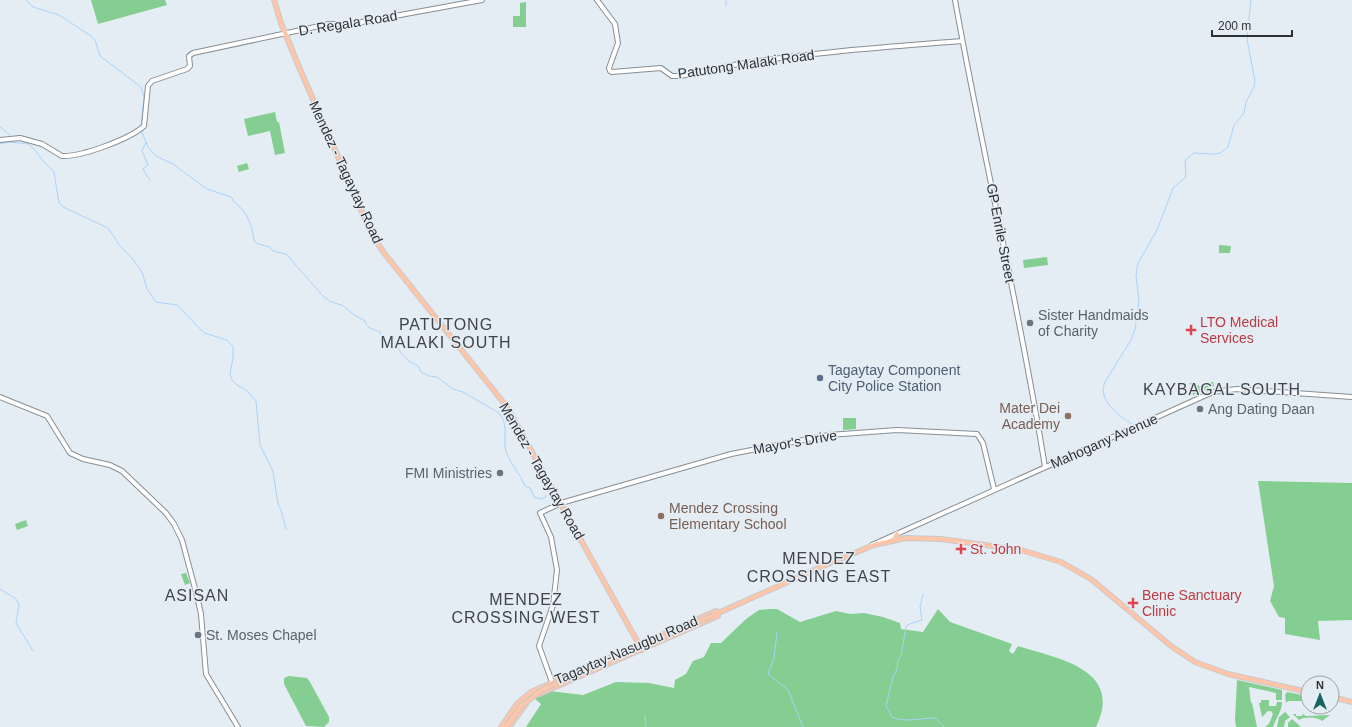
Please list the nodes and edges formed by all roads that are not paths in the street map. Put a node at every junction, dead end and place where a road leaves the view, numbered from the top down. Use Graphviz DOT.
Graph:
graph roads {
  1 [pos="274,0"];
  2 [pos="482,0"];
  3 [pos="597,0"];
  4 [pos="955,0"];
  5 [pos="285,34"];
  6 [pos="962,41"];
  7 [pos="0,140"];
  8 [pos="0,397"];
  9 [pos="1352,397"];
  10 [pos="1046,467"];
  11 [pos="994,489"];
  12 [pos="562,503"];
  13 [pos="897,534"];
  14 [pos="897,539"];
  15 [pos="868,547"];
  16 [pos="764,592"];
  17 [pos="640,645"];
  18 [pos="642,650"];
  19 [pos="552,682"];
  20 [pos="1300,690"];
  21 [pos="1340,699"];
  22 [pos="1352,702"];
  23 [pos="238,727"];
  24 [pos="502,727"];
  25 [pos="506,727"];
  26 [pos="509,727"];
  1 -- 5 [label="main road, Mendez - Tagaytay Road"];
  2 -- 5 [label="street, D. Regala Road"];
  3 -- 6 [label="street, Patutong Malaki Road"];
  4 -- 6 [label="street, GP Enrile Street"];
  5 -- 7 [label="street, D. Regala Road"];
  5 -- 12 [label="main road, Mendez - Tagaytay Road"];
  6 -- 10 [label="street, GP Enrile Street"];
  8 -- 23 [label="street"];
  9 -- 10 [label="street, Mahogany Avenue"];
  10 -- 11 [label="street, Mahogany Avenue"];
  11 -- 12 [label="street, Mayor's Drive"];
  11 -- 13 [label="street, Mahogany Avenue"];
  12 -- 17 [label="main road, Mendez - Tagaytay Road"];
  12 -- 19 [label="street"];
  13 -- 14 [label="main road"];
  13 -- 15 [label="street, Mahogany Avenue"];
  14 -- 15 [label="main road, Tagaytay-Nasugbu Road"];
  14 -- 20 [label="main road, Tagaytay-Nasugbu Road"];
  15 -- 16 [label="main road, Tagaytay-Nasugbu Road"];
  16 -- 17 [label="main road, Tagaytay-Nasugbu Road"];
  16 -- 18 [label="main road, Tagaytay-Nasugbu Road"];
  16 -- 25 [label="main road, Tagaytay-Nasugbu Road, bridge"];
  17 -- 18 [label="main road, Mendez - Tagaytay Road"];
  17 -- 19 [label="main road, Tagaytay-Nasugbu Road"];
  18 -- 26 [label="main road, Tagaytay-Nasugbu Road"];
  19 -- 24 [label="main road, Tagaytay-Nasugbu Road"];
  21 -- 22 [label="main road"];
}
